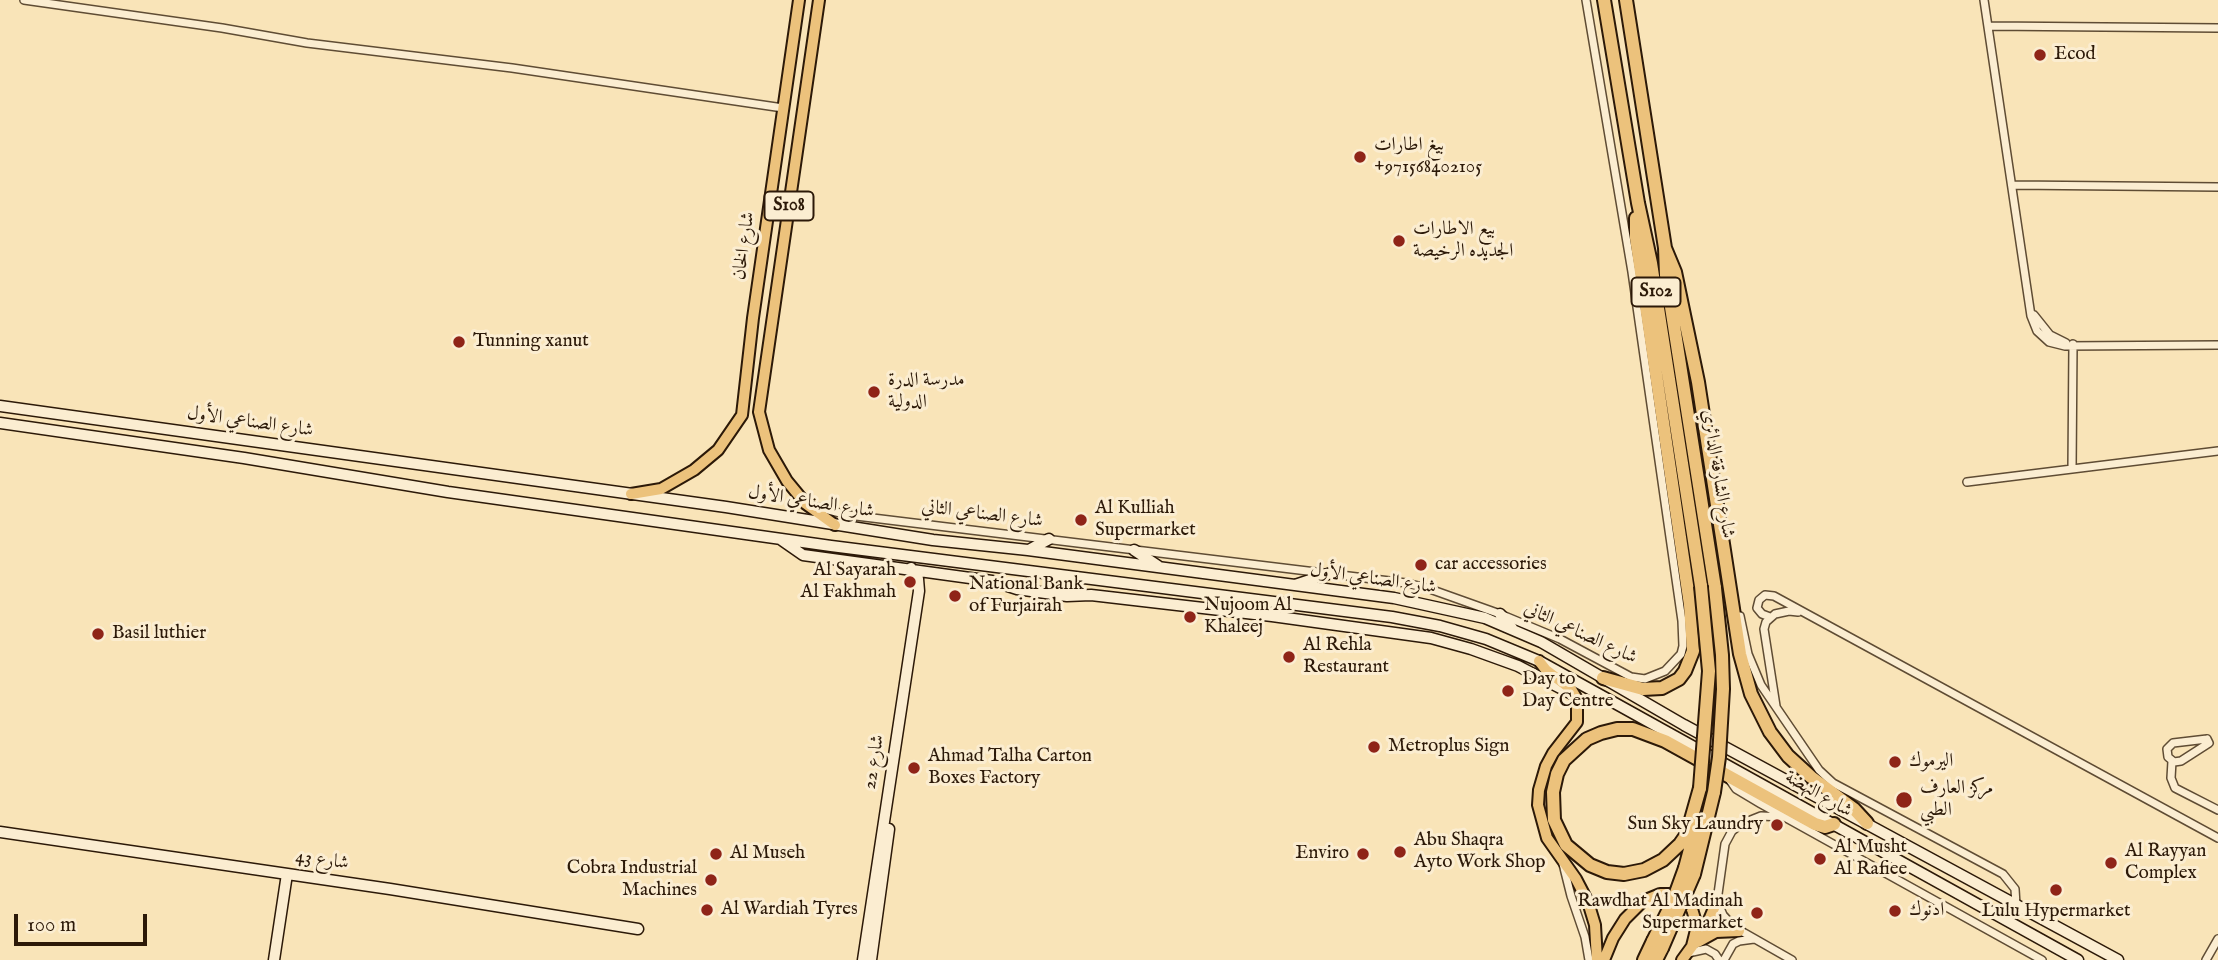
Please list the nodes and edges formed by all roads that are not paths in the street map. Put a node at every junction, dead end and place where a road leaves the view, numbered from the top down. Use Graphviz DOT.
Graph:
graph roads {
  1 [pos="24,0"];
  2 [pos="799,0"];
  3 [pos="819,0"];
  4 [pos="1586,0"];
  5 [pos="1605,0"];
  6 [pos="1626,0"];
  7 [pos="1984,0"];
  8 [pos="1989,26"];
  9 [pos="2218,28"];
  10 [pos="783,108"];
  11 [pos="2013,185"];
  12 [pos="2218,187"];
  13 [pos="1638,203"];
  14 [pos="1665,248"];
  15 [pos="2073,344"];
  16 [pos="2218,345"];
  17 [pos="0,406"];
  18 [pos="0,423"];
  19 [pos="2218,451"];
  20 [pos="2072,469"];
  21 [pos="1967,482"];
  22 [pos="631,494"];
  23 [pos="806,504"];
  24 [pos="835,525"];
  25 [pos="780,539"];
  26 [pos="1049,539"];
  27 [pos="1028,550"];
  28 [pos="1134,550"];
  29 [pos="904,556"];
  30 [pos="1161,569"];
  31 [pos="914,571"];
  32 [pos="934,573"];
  33 [pos="1331,573"];
  34 [pos="1291,586"];
  35 [pos="1732,599"];
  36 [pos="1339,610"];
  37 [pos="1802,612"];
  38 [pos="1500,614"];
  39 [pos="1770,617"];
  40 [pos="1312,622"];
  41 [pos="1440,626"];
  42 [pos="1512,629"];
  43 [pos="1451,643"];
  44 [pos="1539,661"];
  45 [pos="1604,678"];
  46 [pos="1576,697"];
  47 [pos="1777,711"];
  48 [pos="2214,741"];
  49 [pos="2174,762"];
  50 [pos="1727,775"];
  51 [pos="1700,788"];
  52 [pos="2218,810"];
  53 [pos="1786,817"];
  54 [pos="1867,823"];
  55 [pos="1834,824"];
  56 [pos="0,832"];
  57 [pos="2218,838"];
  58 [pos="1562,860"];
  59 [pos="1690,871"];
  60 [pos="287,874"];
  61 [pos="1717,901"];
  62 [pos="2016,905"];
  63 [pos="638,929"];
  64 [pos="1740,931"];
  65 [pos="1754,939"];
  66 [pos="2218,939"];
  67 [pos="1657,944"];
  68 [pos="1687,953"];
  69 [pos="274,960"];
  70 [pos="863,960"];
  71 [pos="871,960"];
  72 [pos="1589,960"];
  73 [pos="1597,960"];
  74 [pos="1604,960"];
  75 [pos="1644,960"];
  76 [pos="1656,960"];
  77 [pos="1722,960"];
  78 [pos="1792,960"];
  79 [pos="2042,960"];
  80 [pos="2078,960"];
  81 [pos="2118,960"];
  82 [pos="2206,960"];
  1 -- 10 [label="street"];
  2 -- 10 [label="main road, شارع الخان / S108"];
  3 -- 23 [label="main road, شارع الخان / S108"];
  4 -- 38 [label="street, شارع الصناعي الثاني"];
  5 -- 13 [label="highway, شارع الشارقة الدائري / S102"];
  6 -- 14 [label="highway, شارع الشارقة الدائري / S102"];
  7 -- 8 [label="street"];
  8 -- 9 [label="street"];
  8 -- 11 [label="street"];
  10 -- 22 [label="main road, شارع الخان / S108"];
  11 -- 12 [label="street"];
  11 -- 15 [label="street"];
  13 -- 45 [label="highway"];
  13 -- 51 [label="highway, شارع الشارقة الدائري / S102, bridge"];
  14 -- 35 [label="highway"];
  14 -- 59 [label="highway, شارع الشارقة الدائري / S102, bridge"];
  15 -- 16 [label="street"];
  15 -- 20 [label="street"];
  17 -- 22 [label="main road, شارع الصناعي الأول"];
  18 -- 25 [label="main road, شارع الصناعي الأول"];
  19 -- 20 [label="street"];
  20 -- 21 [label="street"];
  22 -- 24 [label="main road, شارع الصناعي الأول"];
  23 -- 24 [label="main road"];
  23 -- 26 [label="street, شارع الصناعي الثاني"];
  24 -- 27 [label="main road, شارع الصناعي الأول"];
  25 -- 29 [label="main road, شارع الصناعي الأول"];
  25 -- 31 [label="main road"];
  26 -- 27 [label="main road"];
  26 -- 28 [label="street, شارع الصناعي الثاني"];
  27 -- 30 [label="main road, شارع الصناعي الأول"];
  28 -- 30 [label="main road"];
  28 -- 33 [label="street, شارع الصناعي الثاني"];
  29 -- 31 [label="main road"];
  29 -- 36 [label="main road, شارع الصناعي الأول"];
  30 -- 34 [label="main road, شارع الصناعي الأول"];
  31 -- 32 [label="main road"];
  31 -- 70 [label="main road, شارع 22"];
  32 -- 40 [label="main road"];
  32 -- 71 [label="main road, شارع 22"];
  33 -- 34 [label="main road"];
  33 -- 38 [label="street, شارع الصناعي الثاني"];
  34 -- 42 [label="main road, شارع الصناعي الأول"];
  35 -- 47 [label="street"];
  35 -- 54 [label="highway"];
  36 -- 40 [label="main road"];
  36 -- 41 [label="main road, شارع الصناعي الأول"];
  37 -- 39 [label="street"];
  37 -- 39 [label="street"];
  37 -- 57 [label="street"];
  38 -- 42 [label="main road"];
  39 -- 47 [label="street"];
  40 -- 43 [label="main road"];
  41 -- 43 [label="main road"];
  41 -- 44 [label="main road, شارع الصناعي الأول"];
  42 -- 45 [label="main road, شارع الصناعي الأول"];
  43 -- 46 [label="main road"];
  44 -- 46 [label="main road"];
  44 -- 55 [label="main road, شارع النهضة"];
  45 -- 54 [label="main road, شارع النهضة"];
  46 -- 58 [label="main road"];
  47 -- 62 [label="street"];
  48 -- 49 [label="street"];
  48 -- 49 [label="street"];
  49 -- 52 [label="street"];
  50 -- 51 [label="highway"];
  50 -- 53 [label="street"];
  50 -- 55 [label="highway"];
  51 -- 59 [label="highway, شارع الشارقة الدائري / S102"];
  53 -- 61 [label="street"];
  53 -- 79 [label="street"];
  54 -- 62 [label="main road, شارع النهضة"];
  55 -- 80 [label="main road, شارع النهضة"];
  56 -- 60 [label="main road, شارع 43"];
  58 -- 72 [label="street"];
  58 -- 73 [label="main road"];
  59 -- 67 [label="highway, شارع الشارقة الدائري / S102, bridge"];
  60 -- 63 [label="main road, شارع 43"];
  60 -- 69 [label="main road"];
  61 -- 64 [label="street"];
  61 -- 68 [label="main road"];
  62 -- 81 [label="main road, شارع النهضة"];
  64 -- 65 [label="street"];
  64 -- 68 [label="main road"];
  65 -- 77 [label="street"];
  65 -- 78 [label="street"];
  66 -- 82 [label="street"];
  67 -- 75 [label="highway, S102"];
  67 -- 76 [label="highway, S102"];
  68 -- 74 [label="main road"];
  68 -- 77 [label="street"];
}
